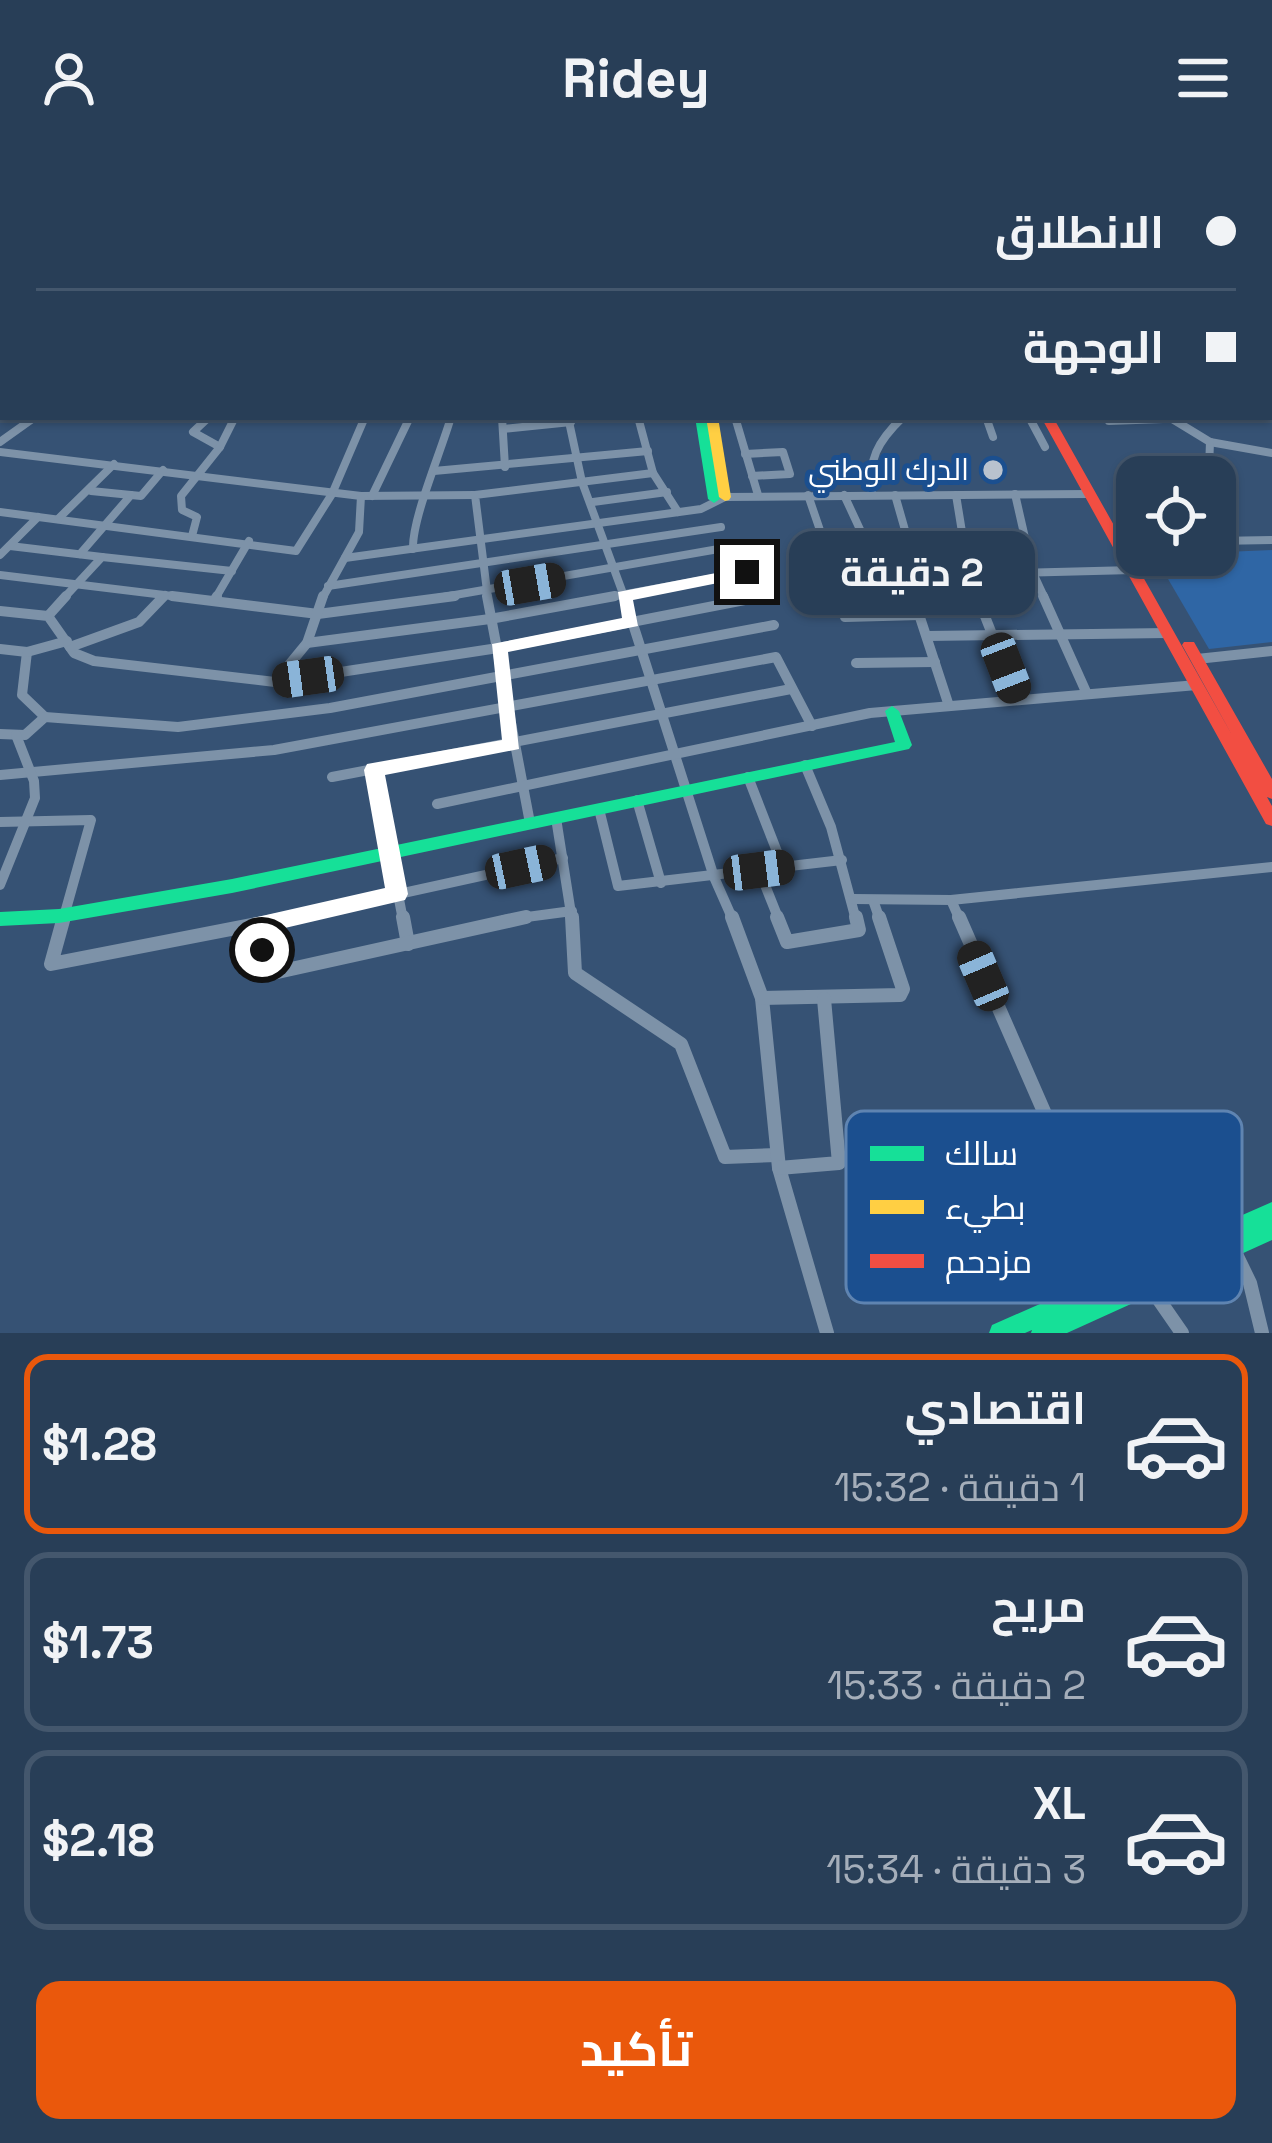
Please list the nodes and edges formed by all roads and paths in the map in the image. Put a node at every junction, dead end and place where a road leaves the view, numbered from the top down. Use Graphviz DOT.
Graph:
graph roads {
  1 [pos="31,420"];
  2 [pos="206,420"];
  3 [pos="234,420"];
  4 [pos="364,420"];
  5 [pos="408,420"];
  6 [pos="450,420"];
  7 [pos="502,420"];
  8 [pos="570,420"];
  9 [pos="639,420"];
  10 [pos="702,420"];
  11 [pos="712,420"];
  12 [pos="736,420"];
  13 [pos="900,420"];
  14 [pos="987,420"];
  15 [pos="1031,420"];
  16 [pos="1049,420"];
  17 [pos="1060,420"];
  18 [pos="1123,420"];
  19 [pos="1174,420"];
  20 [pos="1108,421"];
  21 [pos="503,429"];
  22 [pos="993,436"];
  23 [pos="0,442"];
  24 [pos="1210,442"];
  25 [pos="1045,446"];
  26 [pos="220,447"];
  27 [pos="648,451"];
  28 [pos="0,452"];
  29 [pos="1272,453"];
  30 [pos="746,454"];
  31 [pos="1209,456"];
  32 [pos="579,458"];
  33 [pos="113,464"];
  34 [pos="505,467"];
  35 [pos="163,470"];
  36 [pos="434,471"];
  37 [pos="653,472"];
  38 [pos="197,473"];
  39 [pos="752,476"];
  40 [pos="582,482"];
  41 [pos="91,490"];
  42 [pos="667,492"];
  43 [pos="332,494"];
  44 [pos="1015,494"];
  45 [pos="1089,494"];
  46 [pos="475,495"];
  47 [pos="758,495"];
  48 [pos="808,495"];
  49 [pos="844,495"];
  50 [pos="872,495"];
  51 [pos="895,495"];
  52 [pos="956,495"];
  53 [pos="131,496"];
  54 [pos="367,496"];
  55 [pos="427,496"];
  56 [pos="720,498"];
  57 [pos="593,502"];
  58 [pos="0,512"];
  59 [pos="678,512"];
  60 [pos="1116,514"];
  61 [pos="38,517"];
  62 [pos="58,519"];
  63 [pos="601,523"];
  64 [pos="104,526"];
  65 [pos="721,527"];
  66 [pos="192,536"];
  67 [pos="965,536"];
  68 [pos="907,537"];
  69 [pos="864,538"];
  70 [pos="1272,540"];
  71 [pos="1116,541"];
  72 [pos="1236,541"];
  73 [pos="249,542"];
  74 [pos="478,542"];
  75 [pos="10,546"];
  76 [pos="608,546"];
  77 [pos="730,548"];
  78 [pos="413,549"];
  79 [pos="80,554"];
  80 [pos="0,555"];
  81 [pos="103,557"];
  82 [pos="345,558"];
  83 [pos="828,564"];
  84 [pos="482,566"];
  85 [pos="616,570"];
  86 [pos="232,571"];
  87 [pos="1116,571"];
  88 [pos="747,572"];
  89 [pos="1033,573"];
  90 [pos="969,574"];
  91 [pos="0,575"];
  92 [pos="907,576"];
  93 [pos="1136,576"];
  94 [pos="1151,576"];
  95 [pos="80,585"];
  96 [pos="328,586"];
  97 [pos="487,592"];
  98 [pos="165,595"];
  99 [pos="624,596"];
  100 [pos="760,597"];
  101 [pos="214,601"];
  102 [pos="0,610"];
  103 [pos="314,613"];
  104 [pos="920,615"];
  105 [pos="48,616"];
  106 [pos="845,617"];
  107 [pos="490,619"];
  108 [pos="632,622"];
  109 [pos="774,625"];
  110 [pos="1168,633"];
  111 [pos="927,636"];
  112 [pos="1062,636"];
  113 [pos="993,637"];
  114 [pos="307,643"];
  115 [pos="68,644"];
  116 [pos="498,648"];
  117 [pos="0,649"];
  118 [pos="640,651"];
  119 [pos="1272,651"];
  120 [pos="28,652"];
  121 [pos="1197,659"];
  122 [pos="935,662"];
  123 [pos="856,663"];
  124 [pos="503,678"];
  125 [pos="651,681"];
  126 [pos="274,682"];
  127 [pos="1197,685"];
  128 [pos="791,689"];
  129 [pos="1087,694"];
  130 [pos="1018,700"];
  131 [pos="949,706"];
  132 [pos="506,709"];
  133 [pos="892,711"];
  134 [pos="663,715"];
  135 [pos="45,717"];
  136 [pos="812,726"];
  137 [pos="0,734"];
  138 [pos="16,735"];
  139 [pos="512,745"];
  140 [pos="677,755"];
  141 [pos="805,765"];
  142 [pos="374,770"];
  143 [pos="26,772"];
  144 [pos="0,775"];
  145 [pos="332,777"];
  146 [pos="748,777"];
  147 [pos="521,787"];
  148 [pos="687,790"];
  149 [pos="1272,793"];
  150 [pos="637,800"];
  151 [pos="437,804"];
  152 [pos="599,808"];
  153 [pos="556,818"];
  154 [pos="1272,820"];
  155 [pos="0,822"];
  156 [pos="27,822"];
  157 [pos="530,823"];
  158 [pos="387,851"];
  159 [pos="562,858"];
  160 [pos="842,860"];
  161 [pos="783,867"];
  162 [pos="1272,867"];
  163 [pos="759,870"];
  164 [pos="2,875"];
  165 [pos="714,877"];
  166 [pos="661,883"];
  167 [pos="397,894"];
  168 [pos="853,899"];
  169 [pos="873,899"];
  170 [pos="951,900"];
  171 [pos="572,911"];
  172 [pos="67,915"];
  173 [pos="0,919"];
  174 [pos="260,925"];
  175 [pos="408,944"];
  176 [pos="762,998"];
  177 [pos="824,998"];
  178 [pos="1043,1111"];
  179 [pos="778,1161"];
  180 [pos="1272,1212"];
  181 [pos="1242,1225"];
  182 [pos="1272,1229"];
  183 [pos="1242,1242"];
  184 [pos="1242,1267"];
  185 [pos="1068,1303"];
  186 [pos="1107,1303"];
  187 [pos="1161,1303"];
  188 [pos="827,1333"];
  189 [pos="1000,1333"];
  190 [pos="1042,1333"];
  191 [pos="1182,1333"];
  192 [pos="1262,1333"];
  1 -- 23 [label="street"];
  2 -- 26 [label="street"];
  3 -- 26 [label="street"];
  4 -- 43 [label="street"];
  5 -- 54 [label="street"];
  6 -- 36 [label="street"];
  7 -- 21 [label="street"];
  8 -- 21 [label="street"];
  8 -- 32 [label="street"];
  9 -- 27 [label="street"];
  10 -- 56 [label="main road"];
  11 -- 56 [label="main road"];
  12 -- 30 [label="street"];
  13 -- 50 [label="street"];
  14 -- 22 [label="street"];
  15 -- 25 [label="street"];
  16 -- 45 [label="main road"];
  17 -- 60 [label="main road"];
  18 -- 20 [label="street"];
  19 -- 24 [label="street"];
  21 -- 34 [label="street"];
  24 -- 29 [label="street"];
  24 -- 31 [label="street"];
  26 -- 38 [label="street"];
  27 -- 32 [label="street"];
  27 -- 37 [label="street"];
  28 -- 33 [label="street"];
  30 -- 39 [label="street"];
  30 -- 39 [label="street"];
  32 -- 34 [label="street"];
  32 -- 40 [label="street"];
  33 -- 35 [label="street"];
  33 -- 41 [label="street"];
  34 -- 36 [label="street"];
  35 -- 38 [label="street"];
  35 -- 53 [label="street"];
  36 -- 55 [label="street"];
  37 -- 40 [label="street"];
  37 -- 42 [label="street"];
  38 -- 43 [label="street"];
  38 -- 66 [label="street"];
  39 -- 47 [label="street"];
  40 -- 46 [label="street"];
  40 -- 57 [label="street"];
  41 -- 53 [label="street"];
  41 -- 62 [label="street"];
  42 -- 57 [label="street"];
  42 -- 59 [label="street"];
  43 -- 54 [label="street"];
  43 -- 73 [label="street"];
  44 -- 45 [label="street"];
  44 -- 52 [label="street"];
  44 -- 89 [label="street"];
  45 -- 71 [label="main road"];
  46 -- 55 [label="street"];
  46 -- 74 [label="street"];
  47 -- 48 [label="street"];
  47 -- 56 [label="street"];
  48 -- 49 [label="street"];
  48 -- 69 [label="street"];
  49 -- 50 [label="street"];
  49 -- 69 [label="street"];
  50 -- 51 [label="street"];
  51 -- 52 [label="street"];
  51 -- 68 [label="street"];
  52 -- 67 [label="street"];
  53 -- 64 [label="street"];
  54 -- 55 [label="street"];
  54 -- 82 [label="street"];
  55 -- 78 [label="street"];
  56 -- 59 [label="street"];
  57 -- 63 [label="street"];
  58 -- 61 [label="street"];
  59 -- 63 [label="street"];
  61 -- 62 [label="street"];
  61 -- 75 [label="street"];
  62 -- 64 [label="street"];
  63 -- 74 [label="street"];
  63 -- 76 [label="street"];
  64 -- 66 [label="street"];
  64 -- 79 [label="street"];
  65 -- 76 [label="street"];
  66 -- 73 [label="street"];
  67 -- 68 [label="street"];
  67 -- 90 [label="street"];
  68 -- 69 [label="street"];
  70 -- 72 [label="street"];
  73 -- 86 [label="street"];
  74 -- 78 [label="street"];
  74 -- 84 [label="street"];
  75 -- 79 [label="street"];
  75 -- 80 [label="street"];
  76 -- 84 [label="street"];
  76 -- 85 [label="street"];
  77 -- 85 [label="street"];
  78 -- 82 [label="street"];
  79 -- 81 [label="street"];
  81 -- 86 [label="street"];
  81 -- 95 [label="street"];
  82 -- 96 [label="street"];
  83 -- 92 [label="street"];
  84 -- 96 [label="street"];
  84 -- 97 [label="street"];
  85 -- 97 [label="street"];
  85 -- 99 [label="street"];
  86 -- 101 [label="street"];
  87 -- 89 [label="street"];
  88 -- 99 [label="street"];
  89 -- 90 [label="street"];
  89 -- 112 [label="street"];
  90 -- 92 [label="street"];
  90 -- 113 [label="street"];
  91 -- 95 [label="street"];
  92 -- 104 [label="street"];
  93 -- 110 [label="main road"];
  94 -- 121 [label="main road"];
  95 -- 98 [label="street"];
  95 -- 105 [label="street"];
  96 -- 103 [label="street"];
  97 -- 103 [label="street"];
  97 -- 107 [label="street"];
  98 -- 101 [label="street"];
  98 -- 115 [label="street"];
  99 -- 107 [label="street"];
  99 -- 108 [label="street"];
  100 -- 108 [label="street"];
  101 -- 103 [label="street"];
  102 -- 105 [label="street"];
  103 -- 114 [label="street"];
  104 -- 106 [label="street"];
  104 -- 111 [label="street"];
  105 -- 115 [label="street"];
  107 -- 114 [label="street"];
  107 -- 116 [label="street"];
  108 -- 116 [label="street"];
  108 -- 118 [label="street"];
  109 -- 118 [label="street"];
  110 -- 112 [label="street"];
  110 -- 127 [label="main road"];
  111 -- 113 [label="street"];
  111 -- 122 [label="street"];
  112 -- 113 [label="street"];
  112 -- 129 [label="street"];
  113 -- 130 [label="street"];
  114 -- 126 [label="street"];
  115 -- 120 [label="street"];
  115 -- 126 [label="street"];
  116 -- 124 [label="street"];
  116 -- 126 [label="street"];
  117 -- 120 [label="street"];
  118 -- 124 [label="street"];
  118 -- 125 [label="street"];
  119 -- 121 [label="street"];
  120 -- 135 [label="street"];
  121 -- 149 [label="main road"];
  122 -- 123 [label="street"];
  122 -- 131 [label="street"];
  124 -- 132 [label="street"];
  124 -- 135 [label="street"];
  125 -- 128 [label="street"];
  125 -- 132 [label="street"];
  125 -- 134 [label="street"];
  127 -- 129 [label="street"];
  127 -- 154 [label="main road"];
  128 -- 134 [label="street"];
  128 -- 136 [label="street"];
  129 -- 130 [label="street"];
  130 -- 131 [label="street"];
  131 -- 133 [label="street"];
  132 -- 139 [label="street"];
  132 -- 143 [label="street"];
  133 -- 136 [label="street"];
  133 -- 141 [label="main road"];
  134 -- 139 [label="street"];
  134 -- 140 [label="street"];
  135 -- 138 [label="street"];
  136 -- 140 [label="street"];
  137 -- 138 [label="street"];
  138 -- 143 [label="street"];
  139 -- 142 [label="street"];
  139 -- 147 [label="street"];
  140 -- 147 [label="street"];
  140 -- 148 [label="street"];
  141 -- 146 [label="main road"];
  141 -- 160 [label="street"];
  142 -- 145 [label="street"];
  142 -- 158 [label="street"];
  143 -- 144 [label="street"];
  143 -- 156 [label="street"];
  146 -- 148 [label="main road"];
  146 -- 161 [label="street"];
  147 -- 151 [label="street"];
  147 -- 157 [label="street"];
  148 -- 150 [label="main road"];
  148 -- 165 [label="street"];
  150 -- 152 [label="main road"];
  150 -- 166 [label="street"];
  152 -- 153 [label="main road"];
  152 -- 166 [label="street"];
  153 -- 157 [label="main road"];
  153 -- 159 [label="street"];
  155 -- 156 [label="street"];
  156 -- 164 [label="street"];
  156 -- 172 [label="street"];
  157 -- 158 [label="main road"];
  158 -- 167 [label="street"];
  158 -- 172 [label="main road"];
  159 -- 167 [label="street"];
  159 -- 171 [label="street"];
  160 -- 161 [label="street"];
  160 -- 168 [label="street"];
  161 -- 163 [label="street"];
  162 -- 170 [label="street"];
  163 -- 165 [label="street"];
  163 -- 168 [label="street"];
  165 -- 166 [label="street"];
  165 -- 176 [label="street"];
  167 -- 174 [label="street"];
  167 -- 175 [label="street"];
  168 -- 169 [label="street"];
  169 -- 170 [label="street"];
  169 -- 177 [label="street"];
  170 -- 178 [label="street"];
  171 -- 175 [label="street"];
  171 -- 179 [label="street"];
  172 -- 173 [label="main road"];
  172 -- 174 [label="street"];
  174 -- 175 [label="street"];
  176 -- 177 [label="street"];
  176 -- 179 [label="street"];
  177 -- 179 [label="street"];
  179 -- 188 [label="street"];
  180 -- 181 [label="main road"];
  182 -- 183 [label="main road"];
  184 -- 192 [label="street"];
  185 -- 189 [label="main road"];
  186 -- 190 [label="main road"];
  187 -- 191 [label="street"];
}
